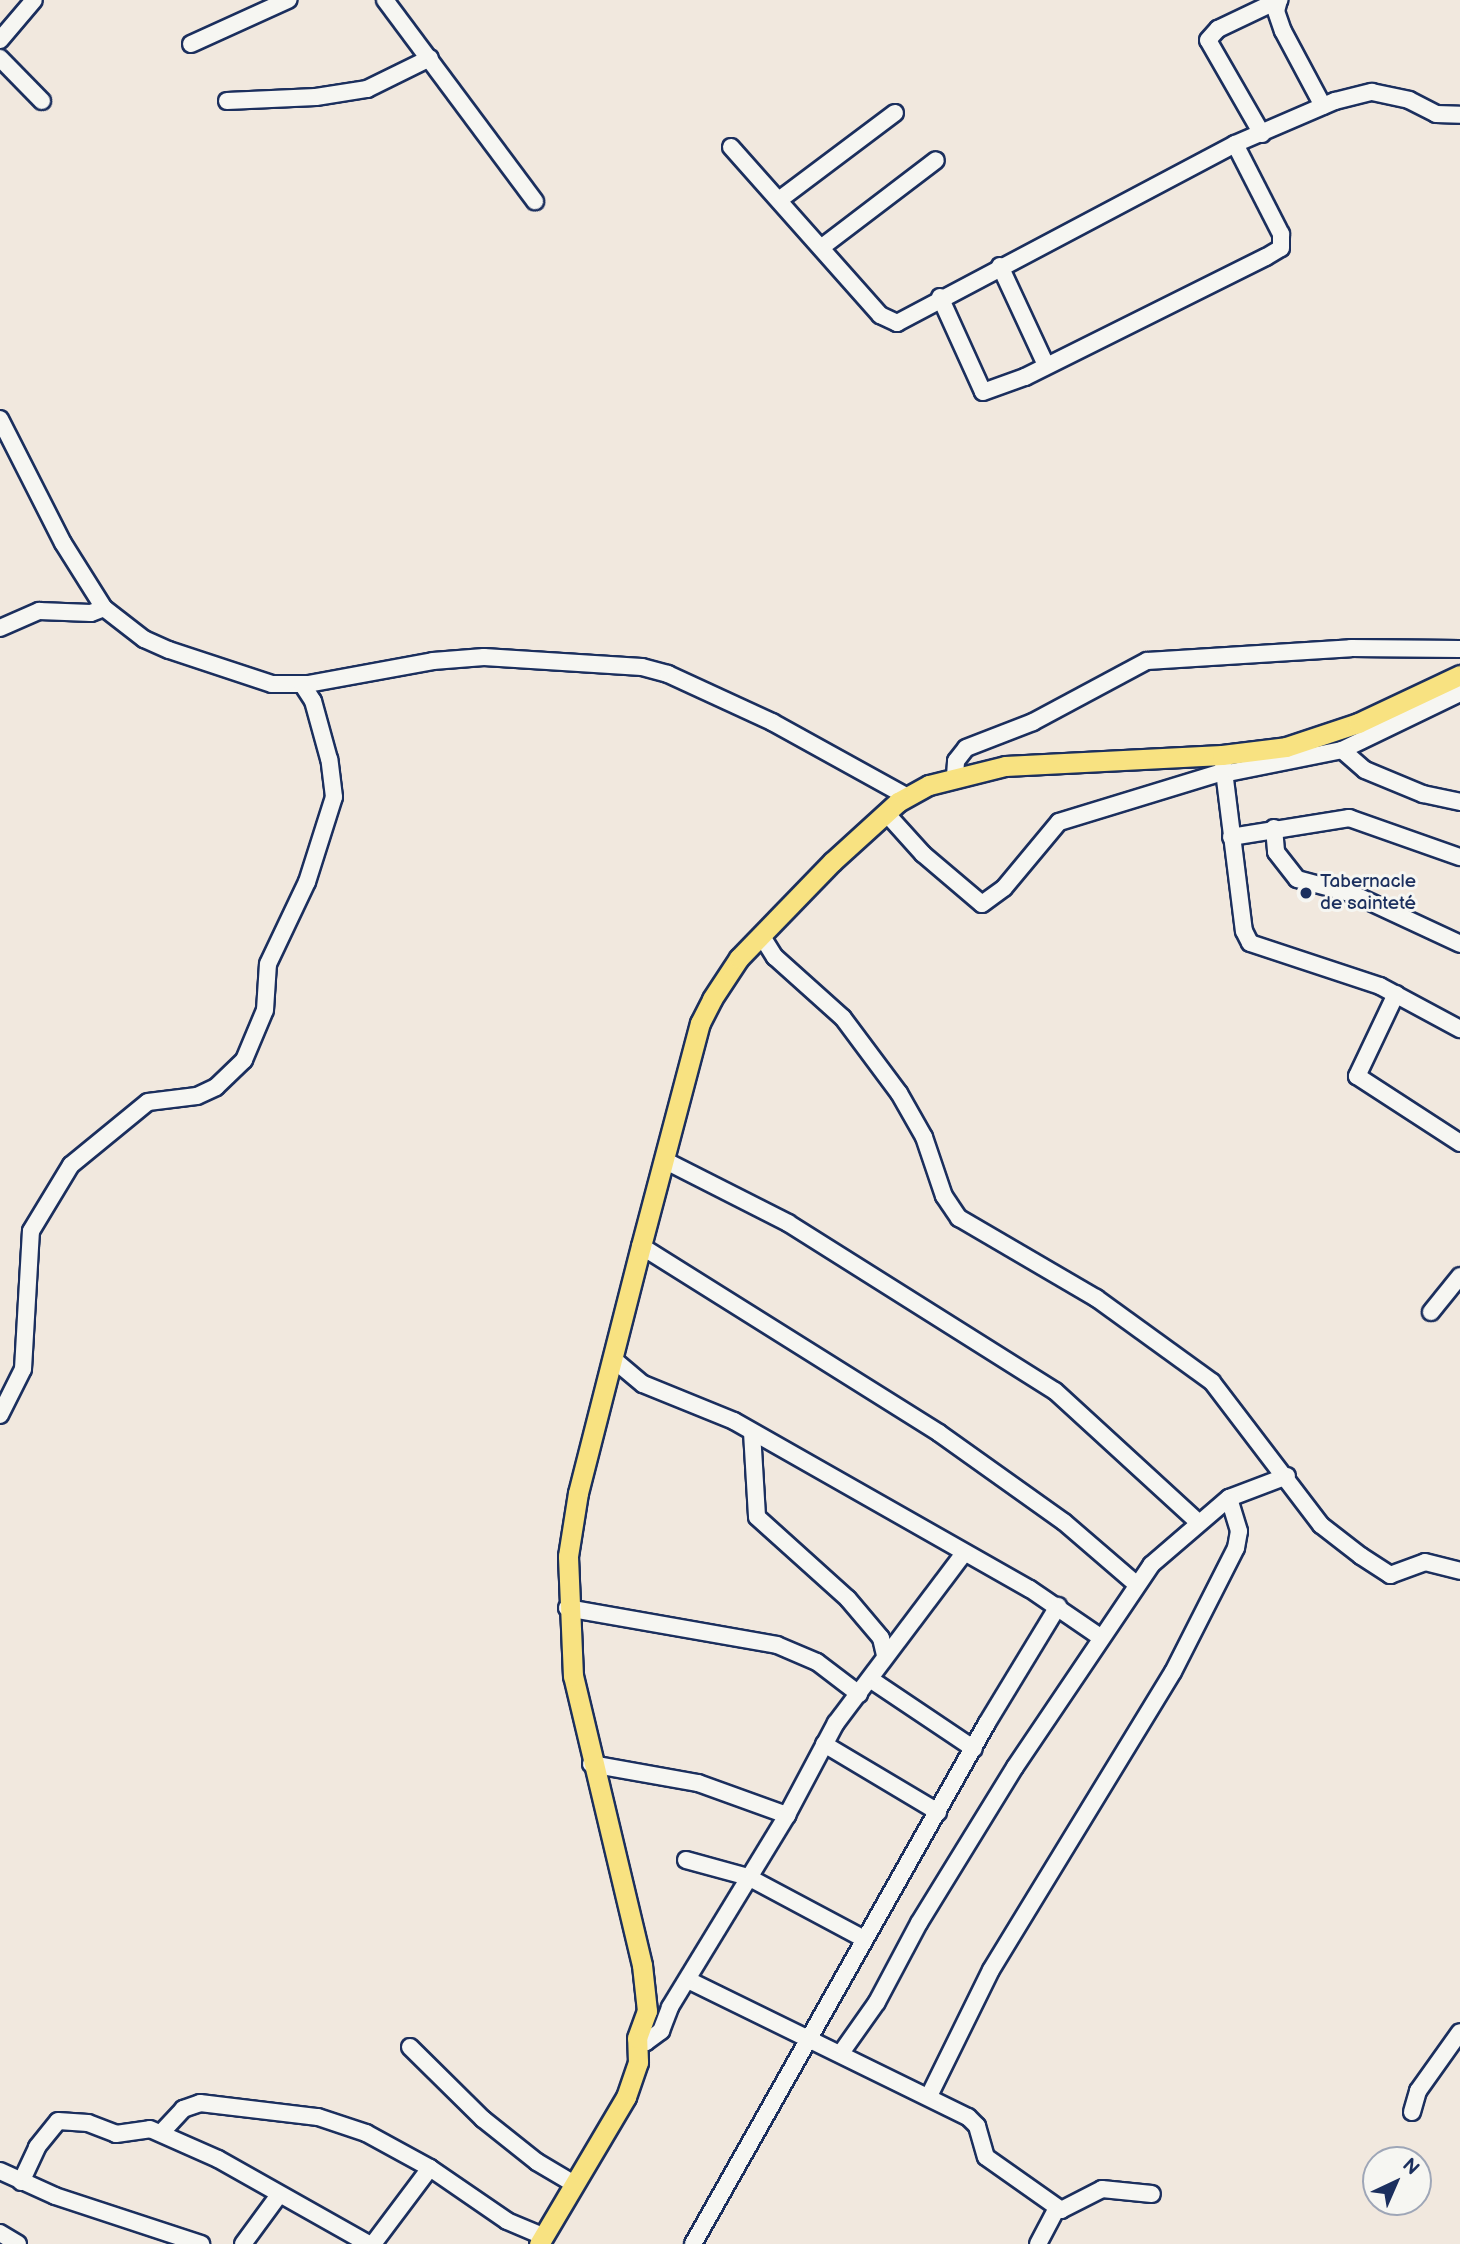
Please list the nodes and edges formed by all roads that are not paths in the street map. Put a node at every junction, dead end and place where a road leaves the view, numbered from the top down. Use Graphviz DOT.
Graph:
graph roads {
  1 [pos="34,0"];
  2 [pos="288,0"];
  3 [pos="385,0"];
  4 [pos="1279,0"];
  5 [pos="0,40"];
  6 [pos="191,44"];
  7 [pos="0,58"];
  8 [pos="430,58"];
  9 [pos="42,101"];
  10 [pos="227,101"];
  11 [pos="1322,106"];
  12 [pos="895,113"];
  13 [pos="1460,115"];
  14 [pos="1262,134"];
  15 [pos="1235,144"];
  16 [pos="732,147"];
  17 [pos="936,160"];
  18 [pos="535,201"];
  19 [pos="779,201"];
  20 [pos="822,247"];
  21 [pos="1000,265"];
  22 [pos="940,297"];
  23 [pos="1046,365"];
  24 [pos="0,419"];
  25 [pos="104,608"];
  26 [pos="0,628"];
  27 [pos="1460,649"];
  28 [pos="1460,675"];
  29 [pos="323,681"];
  30 [pos="302,684"];
  31 [pos="1460,693"];
  32 [pos="313,701"];
  33 [pos="1342,750"];
  34 [pos="1223,767"];
  35 [pos="955,776"];
  36 [pos="908,797"];
  37 [pos="1460,802"];
  38 [pos="886,813"];
  39 [pos="1275,828"];
  40 [pos="1231,836"];
  41 [pos="1460,858"];
  42 [pos="761,935"];
  43 [pos="1460,944"];
  44 [pos="1396,994"];
  45 [pos="1460,1028"];
  46 [pos="1460,1143"];
  47 [pos="664,1160"];
  48 [pos="641,1246"];
  49 [pos="1460,1276"];
  50 [pos="1431,1312"];
  51 [pos="613,1359"];
  52 [pos="0,1415"];
  53 [pos="752,1432"];
  54 [pos="1287,1476"];
  55 [pos="1229,1498"];
  56 [pos="1197,1521"];
  57 [pos="964,1553"];
  58 [pos="1460,1571"];
  59 [pos="1136,1584"];
  60 [pos="1058,1606"];
  61 [pos="567,1608"];
  62 [pos="1099,1636"];
  63 [pos="885,1655"];
  64 [pos="870,1679"];
  65 [pos="859,1694"];
  66 [pos="824,1744"];
  67 [pos="974,1749"];
  68 [pos="591,1764"];
  69 [pos="938,1812"];
  70 [pos="787,1815"];
  71 [pos="686,1860"];
  72 [pos="748,1877"];
  73 [pos="864,1939"];
  74 [pos="688,1980"];
  75 [pos="1460,2032"];
  76 [pos="637,2038"];
  77 [pos="809,2040"];
  78 [pos="410,2047"];
  79 [pos="841,2053"];
  80 [pos="929,2096"];
  81 [pos="1412,2112"];
  82 [pos="161,2133"];
  83 [pos="429,2168"];
  84 [pos="0,2171"];
  85 [pos="21,2182"];
  86 [pos="574,2184"];
  87 [pos="1152,2194"];
  88 [pos="279,2195"];
  89 [pos="1057,2208"];
  90 [pos="0,2233"];
  91 [pos="541,2240"];
  92 [pos="18,2244"];
  93 [pos="201,2244"];
  94 [pos="243,2244"];
  95 [pos="371,2244"];
  96 [pos="693,2244"];
  97 [pos="1038,2244"];
  1 -- 5 [label="street"];
  2 -- 6 [label="street"];
  3 -- 8 [label="street"];
  4 -- 11 [label="street"];
  4 -- 14 [label="street"];
  7 -- 9 [label="street"];
  8 -- 10 [label="street"];
  8 -- 18 [label="street"];
  11 -- 13 [label="street"];
  11 -- 14 [label="street"];
  12 -- 19 [label="street"];
  14 -- 15 [label="street"];
  15 -- 21 [label="street"];
  15 -- 23 [label="street"];
  16 -- 19 [label="street"];
  17 -- 20 [label="street"];
  19 -- 20 [label="street"];
  20 -- 22 [label="street"];
  21 -- 22 [label="street"];
  21 -- 23 [label="street"];
  22 -- 23 [label="street"];
  24 -- 25 [label="street"];
  25 -- 26 [label="street"];
  25 -- 30 [label="street"];
  27 -- 35 [label="street"];
  28 -- 34 [label="main road"];
  29 -- 30 [label="street"];
  29 -- 32 [label="street"];
  29 -- 36 [label="street"];
  30 -- 32 [label="street"];
  31 -- 33 [label="street"];
  32 -- 52 [label="street"];
  33 -- 34 [label="street"];
  33 -- 37 [label="street"];
  34 -- 35 [label="main road"];
  34 -- 38 [label="street"];
  34 -- 40 [label="street"];
  35 -- 36 [label="main road"];
  36 -- 38 [label="main road"];
  38 -- 42 [label="main road"];
  39 -- 40 [label="street"];
  39 -- 41 [label="street"];
  39 -- 43 [label="street"];
  40 -- 44 [label="street"];
  42 -- 47 [label="main road"];
  42 -- 54 [label="street"];
  44 -- 45 [label="street"];
  44 -- 46 [label="street"];
  47 -- 48 [label="main road"];
  47 -- 56 [label="street"];
  48 -- 51 [label="main road"];
  48 -- 59 [label="street"];
  49 -- 50 [label="street"];
  51 -- 53 [label="street"];
  51 -- 61 [label="main road"];
  53 -- 57 [label="street"];
  53 -- 63 [label="street"];
  54 -- 55 [label="street"];
  54 -- 58 [label="street"];
  55 -- 56 [label="street"];
  55 -- 80 [label="street"];
  56 -- 59 [label="street"];
  57 -- 60 [label="street"];
  57 -- 63 [label="street"];
  59 -- 62 [label="street"];
  60 -- 62 [label="street"];
  60 -- 67 [label="street"];
  61 -- 65 [label="street"];
  61 -- 68 [label="main road"];
  62 -- 79 [label="street"];
  63 -- 64 [label="street"];
  64 -- 65 [label="street"];
  64 -- 67 [label="street"];
  65 -- 66 [label="street"];
  66 -- 69 [label="street"];
  66 -- 70 [label="street"];
  67 -- 69 [label="street"];
  68 -- 70 [label="street"];
  68 -- 76 [label="main road"];
  69 -- 73 [label="street"];
  70 -- 72 [label="street"];
  71 -- 72 [label="street"];
  72 -- 73 [label="street"];
  72 -- 74 [label="street"];
  73 -- 77 [label="street"];
  74 -- 76 [label="street"];
  74 -- 77 [label="street"];
  75 -- 81 [label="street"];
  76 -- 86 [label="main road"];
  77 -- 79 [label="street"];
  77 -- 96 [label="street"];
  78 -- 86 [label="street"];
  79 -- 80 [label="street"];
  80 -- 89 [label="street"];
  82 -- 83 [label="street"];
  82 -- 85 [label="street"];
  82 -- 88 [label="street"];
  83 -- 91 [label="street"];
  83 -- 95 [label="street"];
  84 -- 85 [label="street"];
  85 -- 93 [label="street"];
  86 -- 91 [label="main road"];
  87 -- 89 [label="street"];
  88 -- 94 [label="street"];
  88 -- 95 [label="street"];
  89 -- 97 [label="street"];
  90 -- 92 [label="street"];
}
